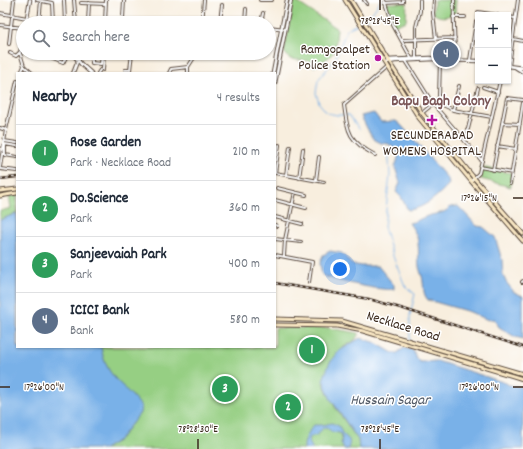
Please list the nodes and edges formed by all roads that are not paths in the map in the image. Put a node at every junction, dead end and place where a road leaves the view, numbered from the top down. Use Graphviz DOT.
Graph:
graph roads {
  1 [pos="14,0"];
  2 [pos="30,0"];
  3 [pos="37,0"];
  4 [pos="64,0"];
  5 [pos="74,0"];
  6 [pos="106,0"];
  7 [pos="124,0"];
  8 [pos="204,0"];
  9 [pos="260,0"];
  10 [pos="272,0"];
  11 [pos="287,0"];
  12 [pos="291,0"];
  13 [pos="345,0"];
  14 [pos="351,0"];
  15 [pos="364,0"];
  16 [pos="403,0"];
  17 [pos="420,0"];
  18 [pos="434,0"];
  19 [pos="454,0"];
  20 [pos="518,0"];
  21 [pos="41,1"];
  22 [pos="52,1"];
  23 [pos="385,1"];
  24 [pos="81,3"];
  25 [pos="89,3"];
  26 [pos="106,4"];
  27 [pos="367,4"];
  28 [pos="222,5"];
  29 [pos="246,9"];
  30 [pos="0,13"];
  31 [pos="263,13"];
  32 [pos="12,15"];
  33 [pos="17,16"];
  34 [pos="27,16"];
  35 [pos="40,16"];
  36 [pos="53,16"];
  37 [pos="65,16"];
  38 [pos="75,16"];
  39 [pos="88,16"];
  40 [pos="105,16"];
  41 [pos="123,16"];
  42 [pos="203,16"];
  43 [pos="221,16"];
  44 [pos="246,16"];
  45 [pos="262,16"];
  46 [pos="465,17"];
  47 [pos="511,17"];
  48 [pos="453,18"];
  49 [pos="515,18"];
  50 [pos="0,25"];
  51 [pos="11,26"];
  52 [pos="16,27"];
  53 [pos="276,28"];
  54 [pos="281,28"];
  55 [pos="475,28"];
  56 [pos="285,29"];
  57 [pos="455,38"];
  58 [pos="416,39"];
  59 [pos="436,39"];
  60 [pos="513,39"];
  61 [pos="401,40"];
  62 [pos="523,41"];
  63 [pos="10,44"];
  64 [pos="511,52"];
  65 [pos="10,53"];
  66 [pos="16,56"];
  67 [pos="276,56"];
  68 [pos="411,58"];
  69 [pos="416,58"];
  70 [pos="434,59"];
  71 [pos="22,60"];
  72 [pos="56,60"];
  73 [pos="65,60"];
  74 [pos="92,60"];
  75 [pos="102,60"];
  76 [pos="131,60"];
  77 [pos="192,60"];
  78 [pos="275,60"];
  79 [pos="406,60"];
  80 [pos="440,60"];
  81 [pos="455,60"];
  82 [pos="470,60"];
  83 [pos="79,61"];
  84 [pos="388,61"];
  85 [pos="475,61"];
  86 [pos="102,64"];
  87 [pos="385,64"];
  88 [pos="24,66"];
  89 [pos="511,66"];
  90 [pos="188,67"];
  91 [pos="515,67"];
  92 [pos="523,68"];
  93 [pos="125,70"];
  94 [pos="21,72"];
  95 [pos="31,72"];
  96 [pos="74,72"];
  97 [pos="90,72"];
  98 [pos="99,72"];
  99 [pos="170,72"];
  100 [pos="188,72"];
  101 [pos="273,72"];
  102 [pos="523,72"];
  103 [pos="276,78"];
  104 [pos="499,84"];
  105 [pos="16,85"];
  106 [pos="459,86"];
  107 [pos="478,88"];
  108 [pos="483,88"];
  109 [pos="498,92"];
  110 [pos="438,99"];
  111 [pos="523,100"];
  112 [pos="523,103"];
  113 [pos="433,104"];
  114 [pos="444,106"];
  115 [pos="453,110"];
  116 [pos="439,111"];
  117 [pos="422,113"];
  118 [pos="472,113"];
  119 [pos="492,117"];
  120 [pos="502,123"];
  121 [pos="520,124"];
  122 [pos="0,128"];
  123 [pos="6,130"];
  124 [pos="461,138"];
  125 [pos="4,143"];
  126 [pos="16,145"];
  127 [pos="278,145"];
  128 [pos="497,146"];
  129 [pos="290,147"];
  130 [pos="303,149"];
  131 [pos="516,149"];
  132 [pos="1,150"];
  133 [pos="375,155"];
  134 [pos="16,156"];
  135 [pos="319,157"];
  136 [pos="482,161"];
  137 [pos="276,164"];
  138 [pos="480,167"];
  139 [pos="0,168"];
  140 [pos="493,170"];
  141 [pos="16,171"];
  142 [pos="276,173"];
  143 [pos="512,173"];
  144 [pos="286,175"];
  145 [pos="299,178"];
  146 [pos="474,178"];
  147 [pos="316,180"];
  148 [pos="471,181"];
  149 [pos="324,182"];
  150 [pos="510,184"];
  151 [pos="277,188"];
  152 [pos="16,189"];
  153 [pos="0,191"];
  154 [pos="294,192"];
  155 [pos="16,193"];
  156 [pos="306,195"];
  157 [pos="0,196"];
  158 [pos="276,200"];
  159 [pos="293,204"];
  160 [pos="306,208"];
  161 [pos="276,217"];
  162 [pos="289,220"];
  163 [pos="302,224"];
  164 [pos="523,234"];
  165 [pos="276,239"];
  166 [pos="285,240"];
  167 [pos="523,241"];
  168 [pos="301,242"];
  169 [pos="276,255"];
  170 [pos="284,256"];
  171 [pos="309,282"];
  172 [pos="276,319"];
  173 [pos="339,320"];
  174 [pos="276,325"];
  175 [pos="337,326"];
  176 [pos="523,374"];
  177 [pos="523,380"];
  1 -- 32 [label="street"];
  2 -- 34 [label="street"];
  3 -- 21 [label="street"];
  4 -- 37 [label="street"];
  5 -- 38 [label="street"];
  6 -- 26 [label="street"];
  7 -- 41 [label="street"];
  8 -- 42 [label="street"];
  9 -- 10 [label="street"];
  11 -- 54 [label="street"];
  12 -- 56 [label="street"];
  13 -- 87 [label="main road"];
  14 -- 84 [label="main road"];
  15 -- 27 [label="street"];
  16 -- 23 [label="street"];
  17 -- 58 [label="street"];
  18 -- 59 [label="street"];
  19 -- 48 [label="street"];
  20 -- 49 [label="street"];
  21 -- 22 [label="street"];
  21 -- 35 [label="street"];
  22 -- 36 [label="street"];
  23 -- 61 [label="street"];
  24 -- 25 [label="street"];
  25 -- 26 [label="street"];
  25 -- 39 [label="street"];
  26 -- 40 [label="street"];
  28 -- 43 [label="street"];
  29 -- 44 [label="street"];
  30 -- 32 [label="street"];
  31 -- 45 [label="street"];
  32 -- 33 [label="street"];
  32 -- 51 [label="street"];
  46 -- 48 [label="street"];
  47 -- 49 [label="street"];
  48 -- 57 [label="street"];
  49 -- 60 [label="street"];
  50 -- 51 [label="street"];
  51 -- 52 [label="street"];
  51 -- 63 [label="street"];
  53 -- 54 [label="street"];
  54 -- 56 [label="street"];
  54 -- 67 [label="street"];
  55 -- 82 [label="street"];
  56 -- 103 [label="street"];
  57 -- 59 [label="street"];
  57 -- 81 [label="street"];
  58 -- 59 [label="street"];
  58 -- 61 [label="street"];
  58 -- 69 [label="street"];
  60 -- 62 [label="street"];
  60 -- 64 [label="street"];
  61 -- 68 [label="street"];
  65 -- 66 [label="street"];
  68 -- 69 [label="street"];
  68 -- 84 [label="street"];
  69 -- 70 [label="street"];
  70 -- 79 [label="street"];
  70 -- 80 [label="street"];
  71 -- 88 [label="street"];
  72 -- 73 [label="street"];
  74 -- 86 [label="street"];
  75 -- 86 [label="street"];
  76 -- 93 [label="street"];
  77 -- 90 [label="street"];
  78 -- 101 [label="street"];
  79 -- 84 [label="street"];
  79 -- 113 [label="street"];
  80 -- 81 [label="street"];
  80 -- 110 [label="street"];
  81 -- 82 [label="street"];
  82 -- 85 [label="street"];
  83 -- 96 [label="street"];
  83 -- 97 [label="street"];
  84 -- 87 [label="street"];
  84 -- 117 [label="main road"];
  86 -- 98 [label="street"];
  87 -- 133 [label="street"];
  87 -- 148 [label="main road"];
  88 -- 94 [label="street"];
  88 -- 95 [label="street"];
  89 -- 91 [label="street"];
  90 -- 99 [label="street"];
  90 -- 100 [label="street"];
  91 -- 92 [label="street"];
  91 -- 102 [label="street"];
  104 -- 109 [label="street"];
  105 -- 123 [label="street"];
  106 -- 115 [label="street"];
  107 -- 118 [label="street"];
  108 -- 109 [label="street"];
  109 -- 119 [label="street"];
  110 -- 113 [label="street"];
  110 -- 114 [label="street"];
  111 -- 120 [label="street"];
  112 -- 121 [label="street"];
  113 -- 116 [label="street"];
  113 -- 117 [label="street"];
  114 -- 115 [label="street"];
  114 -- 116 [label="street"];
  115 -- 118 [label="street"];
  116 -- 124 [label="street"];
  117 -- 146 [label="main road"];
  118 -- 119 [label="street"];
  118 -- 124 [label="street"];
  119 -- 136 [label="street"];
  120 -- 121 [label="street"];
  120 -- 128 [label="street"];
  121 -- 131 [label="street"];
  122 -- 123 [label="street"];
  123 -- 125 [label="street"];
  124 -- 136 [label="street"];
  125 -- 126 [label="street"];
  125 -- 132 [label="street"];
  125 -- 134 [label="street"];
  127 -- 137 [label="street"];
  128 -- 131 [label="street"];
  128 -- 140 [label="street"];
  129 -- 144 [label="street"];
  130 -- 145 [label="street"];
  131 -- 143 [label="street"];
  132 -- 139 [label="street"];
  135 -- 147 [label="street"];
  136 -- 138 [label="street"];
  138 -- 140 [label="street"];
  138 -- 146 [label="street"];
  139 -- 141 [label="street"];
  140 -- 143 [label="street"];
  142 -- 144 [label="street"];
  143 -- 150 [label="street"];
  144 -- 145 [label="street"];
  145 -- 147 [label="street"];
  146 -- 148 [label="street"];
  146 -- 164 [label="main road"];
  147 -- 149 [label="street"];
  148 -- 167 [label="main road"];
  151 -- 154 [label="street"];
  152 -- 153 [label="main road"];
  154 -- 156 [label="street"];
  154 -- 159 [label="street"];
  155 -- 157 [label="main road"];
  158 -- 159 [label="street"];
  159 -- 160 [label="street"];
  159 -- 162 [label="street"];
  161 -- 162 [label="street"];
  162 -- 163 [label="street"];
  162 -- 166 [label="street"];
  165 -- 166 [label="street"];
  166 -- 168 [label="street"];
  166 -- 170 [label="street"];
  169 -- 170 [label="street"];
  170 -- 171 [label="street"];
  172 -- 173 [label="main road, Necklace Road"];
  173 -- 175 [label="main road"];
  173 -- 176 [label="main road, Necklace Road"];
  174 -- 175 [label="main road, Necklace Road"];
  175 -- 177 [label="main road, Necklace Road"];
}
